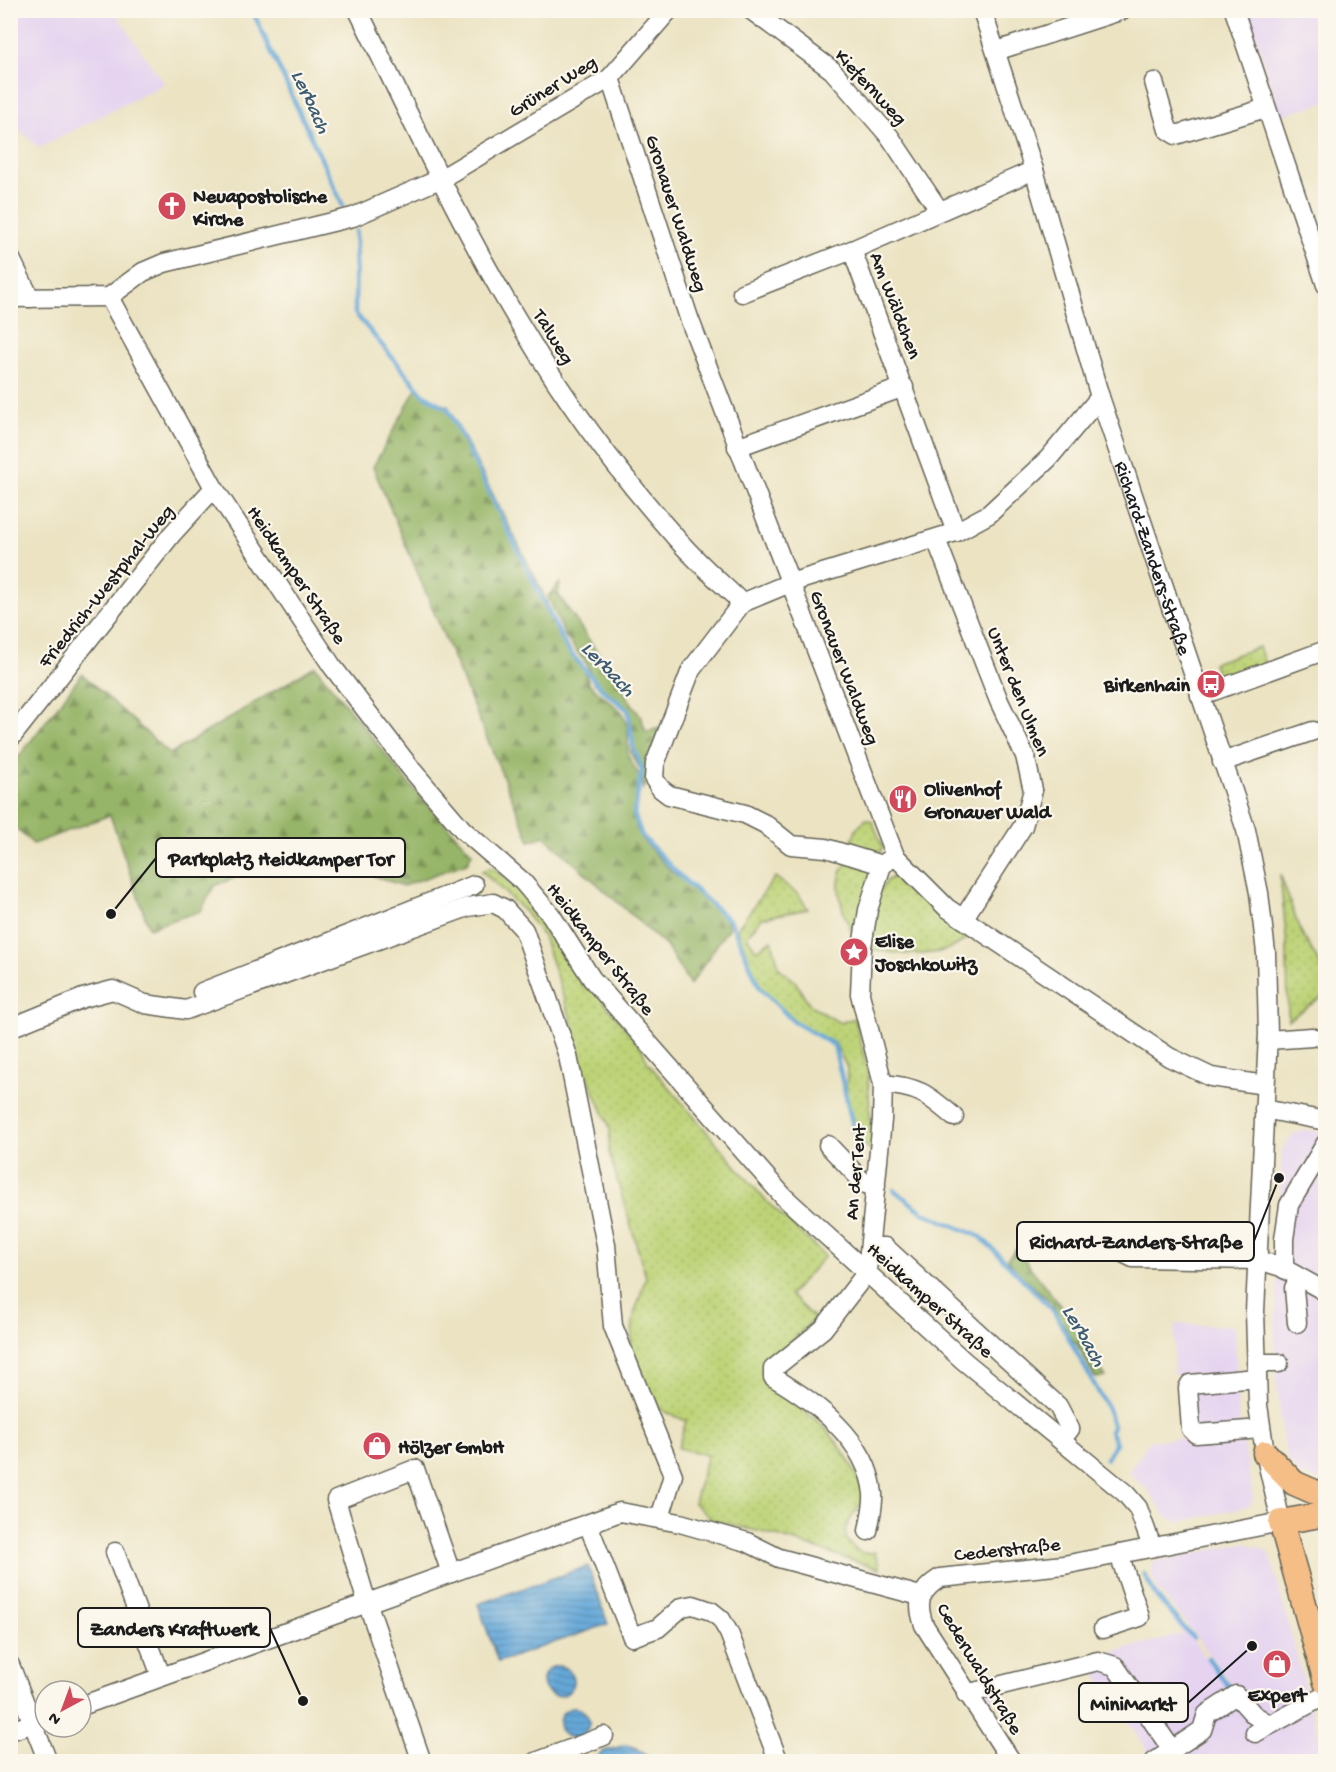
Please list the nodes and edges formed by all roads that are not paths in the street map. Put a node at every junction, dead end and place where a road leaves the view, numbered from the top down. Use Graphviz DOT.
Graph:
graph roads {
  1 [pos="358,10"];
  2 [pos="669,10"];
  3 [pos="751,10"];
  4 [pos="982,10"];
  5 [pos="1124,10"];
  6 [pos="1234,10"];
  7 [pos="996,51"];
  8 [pos="610,78"];
  9 [pos="1154,82"];
  10 [pos="1266,108"];
  11 [pos="1034,170"];
  12 [pos="442,178"];
  13 [pos="939,210"];
  14 [pos="852,250"];
  15 [pos="10,257"];
  16 [pos="1326,285"];
  17 [pos="742,293"];
  18 [pos="109,297"];
  19 [pos="10,298"];
  20 [pos="30,298"];
  21 [pos="904,387"];
  22 [pos="1101,397"];
  23 [pos="737,447"];
  24 [pos="214,488"];
  25 [pos="956,532"];
  26 [pos="936,539"];
  27 [pos="790,583"];
  28 [pos="742,603"];
  29 [pos="1326,650"];
  30 [pos="1200,696"];
  31 [pos="1313,731"];
  32 [pos="10,739"];
  33 [pos="1222,762"];
  34 [pos="889,860"];
  35 [pos="474,885"];
  36 [pos="963,919"];
  37 [pos="161,1007"];
  38 [pos="10,1028"];
  39 [pos="1312,1037"];
  40 [pos="1268,1040"];
  41 [pos="883,1084"];
  42 [pos="1265,1085"];
  43 [pos="1264,1109"];
  44 [pos="954,1117"];
  45 [pos="1326,1121"];
  46 [pos="1326,1143"];
  47 [pos="828,1145"];
  48 [pos="876,1185"];
  49 [pos="870,1246"];
  50 [pos="1111,1247"];
  51 [pos="1258,1260"];
  52 [pos="867,1272"];
  53 [pos="1292,1274"];
  54 [pos="1326,1292"];
  55 [pos="1297,1323"];
  56 [pos="1279,1363"];
  57 [pos="1256,1371"];
  58 [pos="1261,1429"];
  59 [pos="1061,1440"];
  60 [pos="1265,1453"];
  61 [pos="1326,1497"];
  62 [pos="1326,1514"];
  63 [pos="660,1518"];
  64 [pos="1281,1522"];
  65 [pos="588,1524"];
  66 [pos="868,1531"];
  67 [pos="1152,1547"];
  68 [pos="115,1552"];
  69 [pos="1119,1554"];
  70 [pos="451,1573"];
  71 [pos="920,1596"];
  72 [pos="367,1602"];
  73 [pos="1103,1629"];
  74 [pos="10,1665"];
  75 [pos="161,1677"];
  76 [pos="1326,1682"];
  77 [pos="966,1694"];
  78 [pos="1326,1695"];
  79 [pos="93,1702"];
  80 [pos="33,1709"];
  81 [pos="33,1723"];
  82 [pos="10,1731"];
  83 [pos="604,1736"];
  84 [pos="43,1739"];
  85 [pos="1172,1750"];
  86 [pos="566,1756"];
  87 [pos="48,1761"];
  88 [pos="422,1761"];
  89 [pos="536,1761"];
  90 [pos="779,1761"];
  91 [pos="1012,1761"];
  92 [pos="1154,1761"];
  1 -- 12 [label="street, Talweg"];
  2 -- 8 [label="street, Grüner Weg"];
  3 -- 13 [label="street, Kiefernweg"];
  4 -- 7 [label="street, Richard-Zanders-Straße"];
  5 -- 7 [label="street"];
  6 -- 10 [label="street"];
  7 -- 11 [label="street, Richard-Zanders-Straße"];
  8 -- 12 [label="street, Grüner Weg"];
  8 -- 23 [label="street, Gronauer Waldweg"];
  9 -- 10 [label="street"];
  10 -- 16 [label="street"];
  11 -- 13 [label="street"];
  11 -- 22 [label="street, Richard-Zanders-Straße"];
  12 -- 18 [label="street, Grüner Weg"];
  12 -- 28 [label="street, Talweg"];
  13 -- 14 [label="street"];
  14 -- 17 [label="street, Am Wäldchen"];
  14 -- 21 [label="street, Am Wäldchen"];
  15 -- 20 [label="street"];
  18 -- 20 [label="street"];
  18 -- 24 [label="street, Heidkamper Straße"];
  19 -- 20 [label="street"];
  21 -- 23 [label="street, Am Wäldchen"];
  21 -- 25 [label="street, Am Wäldchen"];
  22 -- 25 [label="street"];
  22 -- 30 [label="street, Richard-Zanders-Straße"];
  23 -- 27 [label="street, Gronauer Waldweg"];
  24 -- 32 [label="street, Friedrich-Westphal-Weg"];
  24 -- 52 [label="street, Heidkamper Straße"];
  25 -- 26 [label="street"];
  26 -- 27 [label="street"];
  26 -- 36 [label="street, Unter den Ulmen"];
  27 -- 28 [label="street"];
  27 -- 34 [label="street, Gronauer Waldweg"];
  28 -- 34 [label="street"];
  29 -- 30 [label="street"];
  30 -- 33 [label="street, Richard-Zanders-Straße"];
  31 -- 33 [label="street"];
  33 -- 40 [label="street, Richard-Zanders-Straße"];
  34 -- 36 [label="street, Gronauer Waldweg"];
  34 -- 41 [label="street, An der Tent"];
  35 -- 37 [label="street"];
  36 -- 42 [label="street, Gronauer Waldweg"];
  37 -- 38 [label="street"];
  37 -- 63 [label="street"];
  39 -- 40 [label="street"];
  40 -- 42 [label="street, Richard-Zanders-Straße"];
  41 -- 44 [label="street"];
  41 -- 48 [label="street, An der Tent"];
  42 -- 43 [label="street, Richard-Zanders-Straße"];
  43 -- 45 [label="street"];
  43 -- 51 [label="street, Richard-Zanders-Straße"];
  46 -- 53 [label="street"];
  47 -- 48 [label="street"];
  48 -- 49 [label="street, An der Tent"];
  49 -- 52 [label="street, An der Tent"];
  49 -- 59 [label="street"];
  50 -- 51 [label="street"];
  51 -- 53 [label="street"];
  51 -- 57 [label="street, Richard-Zanders-Straße"];
  52 -- 59 [label="street, Heidkamper Straße"];
  52 -- 66 [label="street"];
  53 -- 54 [label="street"];
  53 -- 55 [label="street"];
  56 -- 57 [label="street"];
  57 -- 58 [label="street, Richard-Zanders-Straße"];
  57 -- 58 [label="street"];
  58 -- 60 [label="street, Richard-Zanders-Straße"];
  59 -- 67 [label="street, Heidkamper Straße"];
  60 -- 61 [label="main road"];
  60 -- 64 [label="street, Richard-Zanders-Straße"];
  62 -- 64 [label="main road"];
  63 -- 65 [label="street"];
  63 -- 71 [label="street"];
  64 -- 67 [label="street, Cederstraße"];
  64 -- 76 [label="main road, Richard-Zanders-Straße"];
  65 -- 70 [label="street"];
  65 -- 90 [label="street"];
  67 -- 69 [label="street, Cederstraße"];
  68 -- 75 [label="street"];
  69 -- 71 [label="street, Cederstraße"];
  69 -- 73 [label="street"];
  70 -- 72 [label="street"];
  70 -- 72 [label="street"];
  71 -- 77 [label="street, Cederwaldstraße"];
  72 -- 75 [label="street"];
  72 -- 88 [label="street"];
  74 -- 80 [label="street"];
  75 -- 79 [label="street"];
  77 -- 85 [label="street"];
  77 -- 91 [label="street, Cederwaldstraße"];
  78 -- 85 [label="street"];
  81 -- 82 [label="street"];
  83 -- 86 [label="street"];
  84 -- 87 [label="street"];
  85 -- 92 [label="street"];
  86 -- 89 [label="street"];
}
